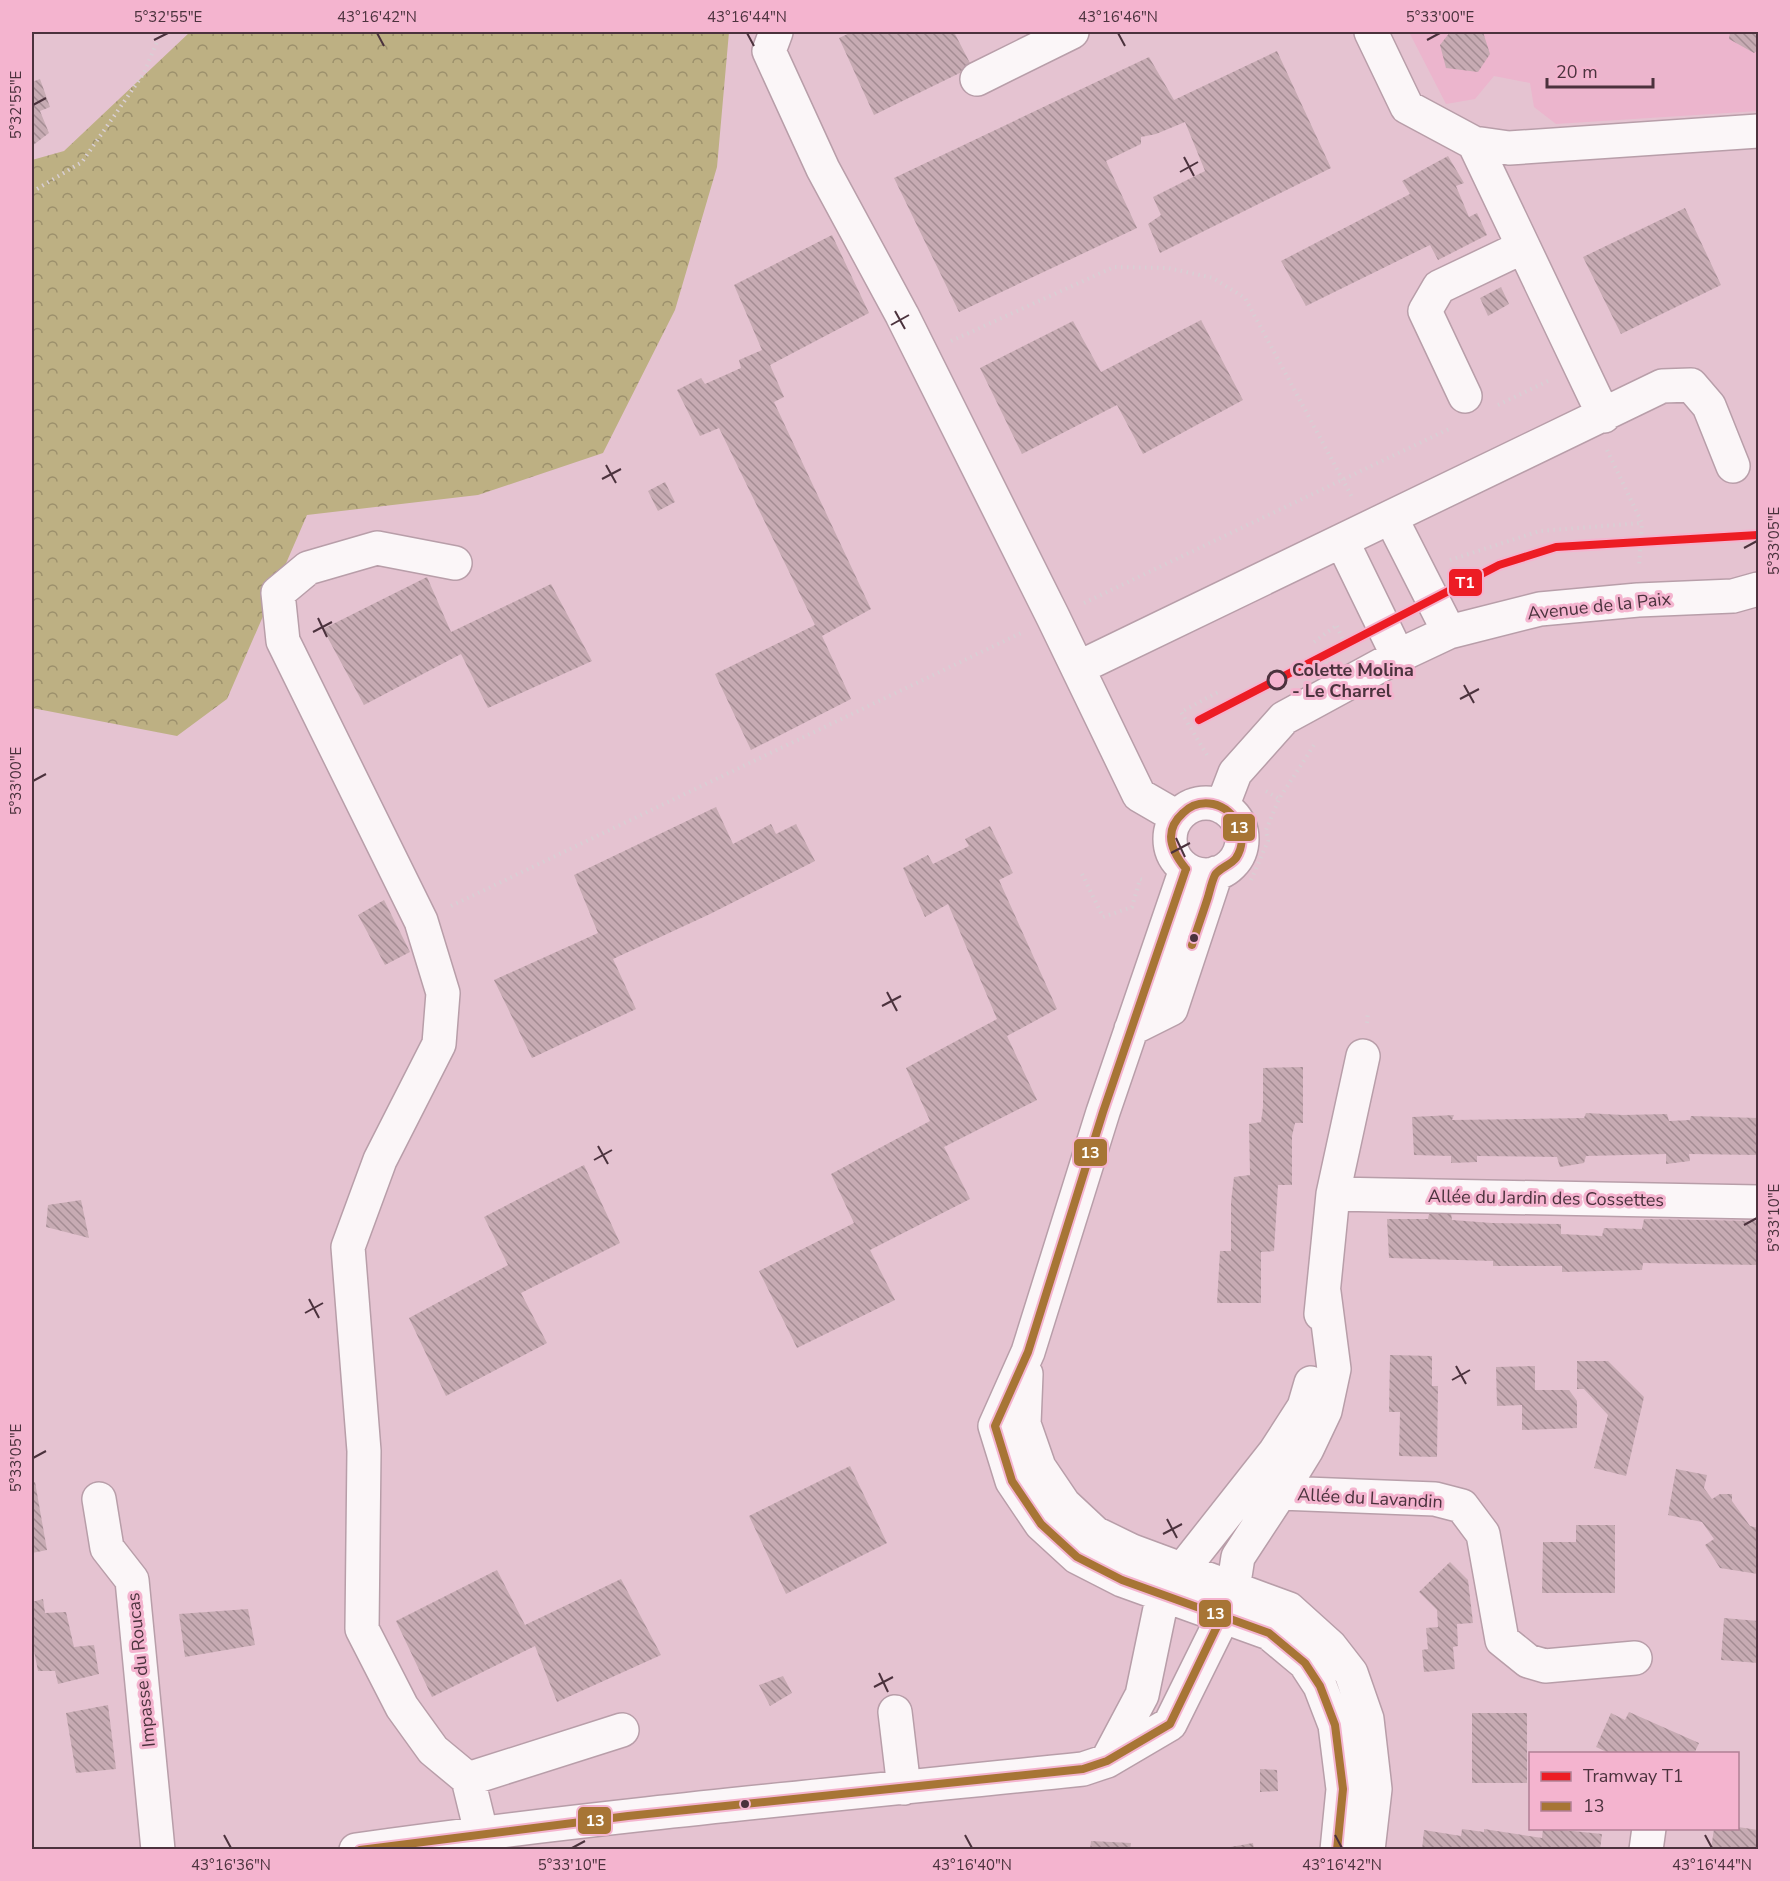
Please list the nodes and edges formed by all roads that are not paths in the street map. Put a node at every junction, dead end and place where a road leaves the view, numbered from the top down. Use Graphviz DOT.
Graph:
graph roads {
  1 [pos="776,32"];
  2 [pos="1072,32"];
  3 [pos="1371,32"];
  4 [pos="976,79"];
  5 [pos="1758,131"];
  6 [pos="1474,143"];
  7 [pos="1523,247"];
  8 [pos="1474,409"];
  9 [pos="1598,418"];
  10 [pos="1733,466"];
  11 [pos="1367,530"];
  12 [pos="455,564"];
  13 [pos="1758,589"];
  14 [pos="1449,632"];
  15 [pos="1398,656"];
  16 [pos="1078,668"];
  17 [pos="1222,807"];
  18 [pos="1177,817"];
  19 [pos="1194,878"];
  20 [pos="1363,1056"];
  21 [pos="1333,1194"];
  22 [pos="1758,1202"];
  23 [pos="1324,1292"];
  24 [pos="1281,1493"];
  25 [pos="99,1499"];
  26 [pos="1200,1592"];
  27 [pos="1635,1658"];
  28 [pos="895,1712"];
  29 [pos="622,1730"];
  30 [pos="1107,1761"];
  31 [pos="468,1779"];
  32 [pos="904,1788"];
  33 [pos="1649,1830"];
  34 [pos="481,1832"];
  35 [pos="159,1850"];
  36 [pos="356,1850"];
  37 [pos="1337,1850"];
  38 [pos="1368,1850"];
  39 [pos="1646,1850"];
  1 -- 16 [label="street"];
  2 -- 4 [label="street"];
  3 -- 6 [label="street"];
  5 -- 6 [label="street"];
  6 -- 7 [label="street"];
  7 -- 8 [label="street"];
  7 -- 9 [label="street"];
  9 -- 10 [label="street"];
  9 -- 11 [label="street"];
  11 -- 14 [label="street"];
  11 -- 15 [label="street"];
  11 -- 16 [label="street"];
  12 -- 31 [label="street"];
  13 -- 14 [label="street, Avenue de la Paix"];
  14 -- 15 [label="street, Avenue de la Paix"];
  15 -- 17 [label="street, Avenue de la Paix"];
  16 -- 18 [label="street"];
  17 -- 18 [label="street"];
  17 -- 19 [label="street"];
  18 -- 19 [label="street"];
  19 -- 26 [label="street"];
  20 -- 21 [label="street"];
  21 -- 22 [label="street, Allée du Jardin des Cossettes"];
  21 -- 23 [label="street"];
  23 -- 24 [label="street"];
  23 -- 26 [label="street"];
  24 -- 26 [label="street"];
  24 -- 27 [label="street, Allée du Lavandin"];
  25 -- 35 [label="street, Impasse du Roucas"];
  26 -- 30 [label="street"];
  26 -- 30 [label="street"];
  26 -- 37 [label="street"];
  26 -- 38 [label="street"];
  28 -- 32 [label="street"];
  29 -- 31 [label="street"];
  30 -- 32 [label="street"];
  31 -- 34 [label="street"];
  32 -- 34 [label="street"];
  33 -- 39 [label="street"];
  34 -- 36 [label="street"];
}
